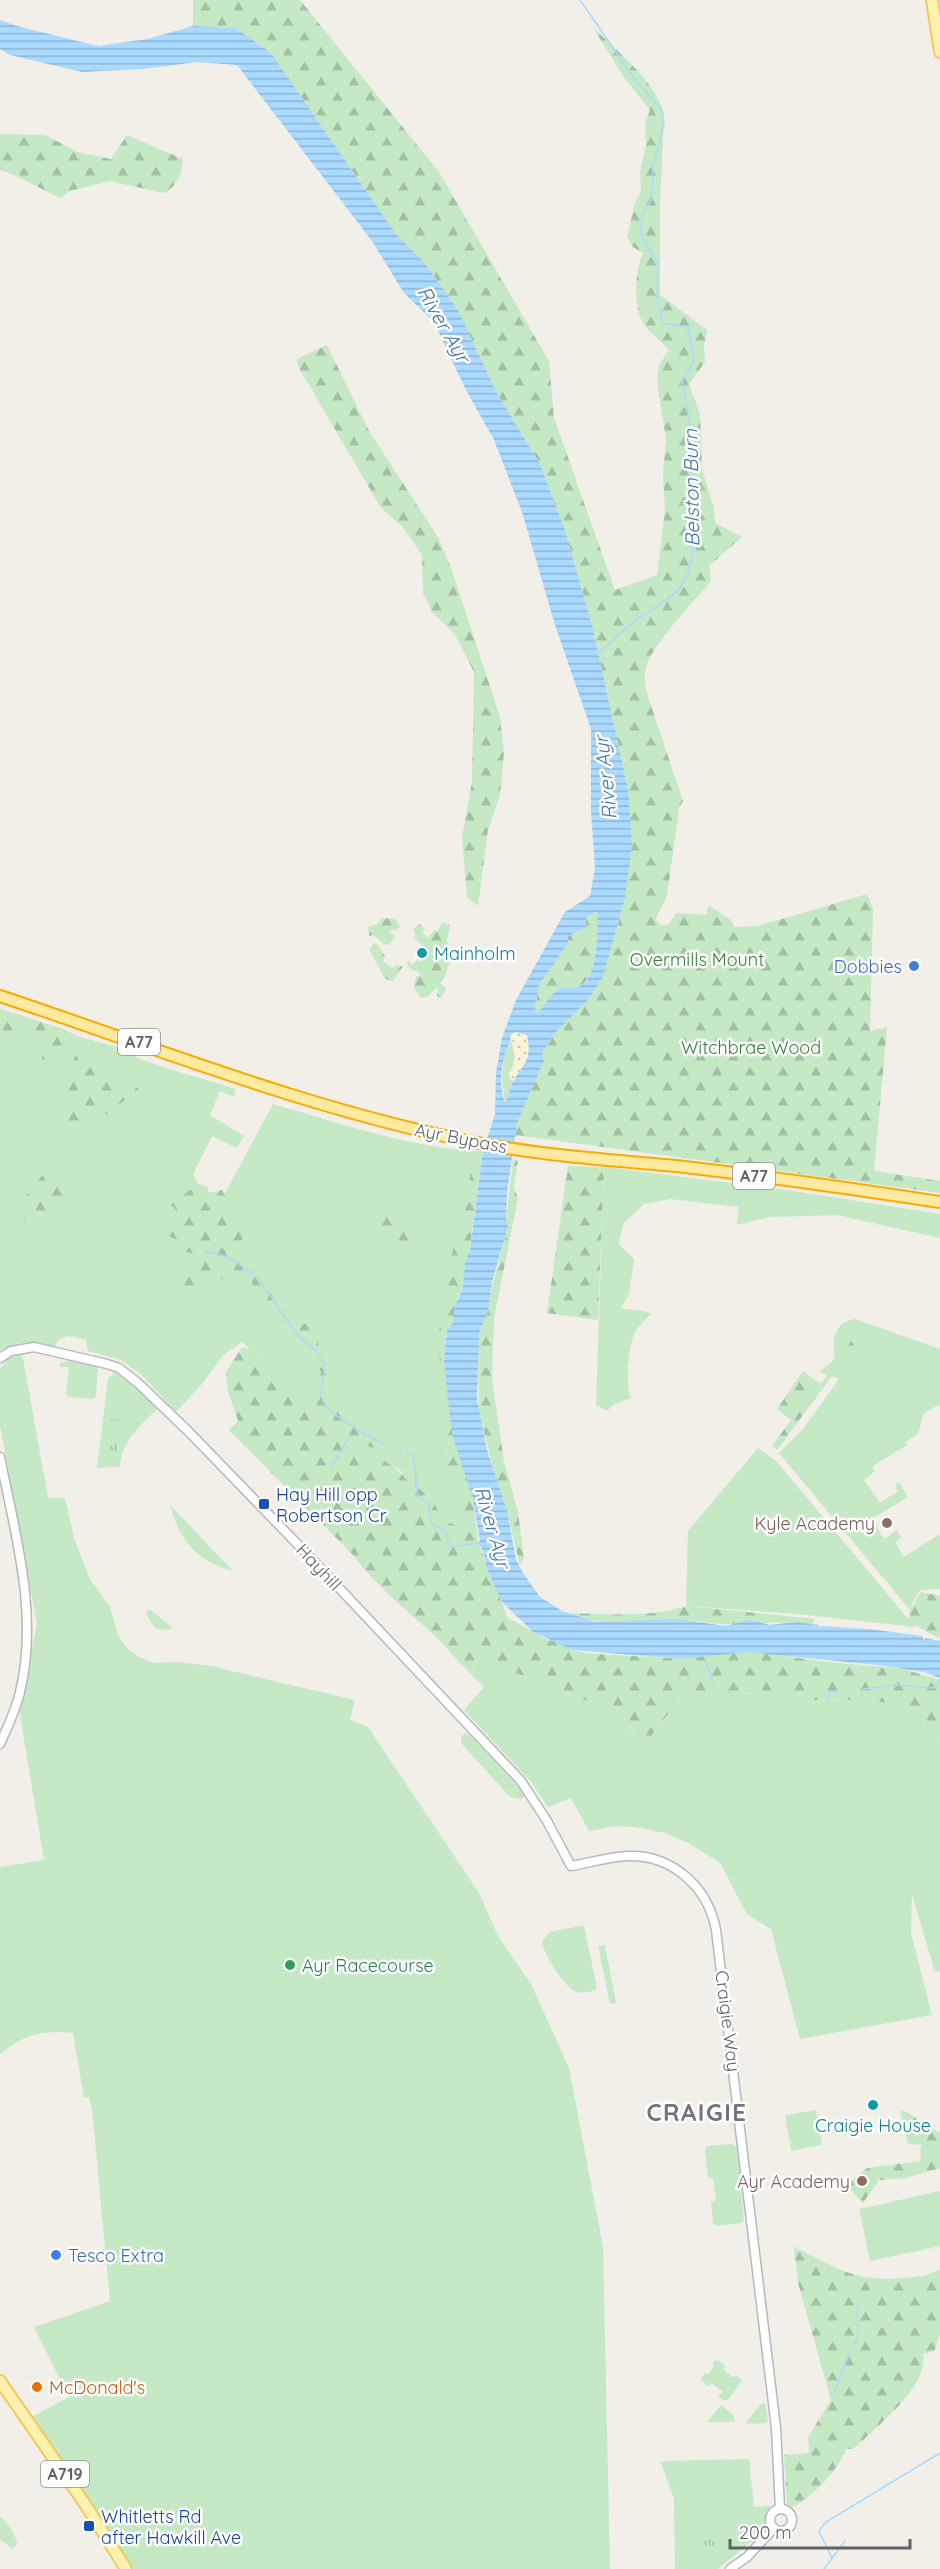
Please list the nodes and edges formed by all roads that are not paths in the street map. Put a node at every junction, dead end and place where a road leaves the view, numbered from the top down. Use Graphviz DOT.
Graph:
graph roads {
  1 [pos="932,0"];
  2 [pos="940,52"];
  3 [pos="0,996"];
  4 [pos="940,1202"];
  5 [pos="0,1358"];
  6 [pos="0,1456"];
  7 [pos="0,1744"];
  8 [pos="571,1866"];
  9 [pos="0,2381"];
  10 [pos="0,2391"];
  11 [pos="780,2509"];
  12 [pos="774,2528"];
  13 [pos="120,2569"];
  14 [pos="126,2569"];
  15 [pos="730,2569"];
  1 -- 2 [label="main road"];
  3 -- 4 [label="highway, Ayr Bypass / A77"];
  5 -- 8 [label="street, Hayhill"];
  6 -- 7 [label="street"];
  8 -- 11 [label="street, Craigie Way"];
  9 -- 14 [label="main road, A719"];
  10 -- 13 [label="main road, A719"];
  11 -- 12 [label="street"];
  11 -- 12 [label="street"];
  12 -- 15 [label="street"];
}
